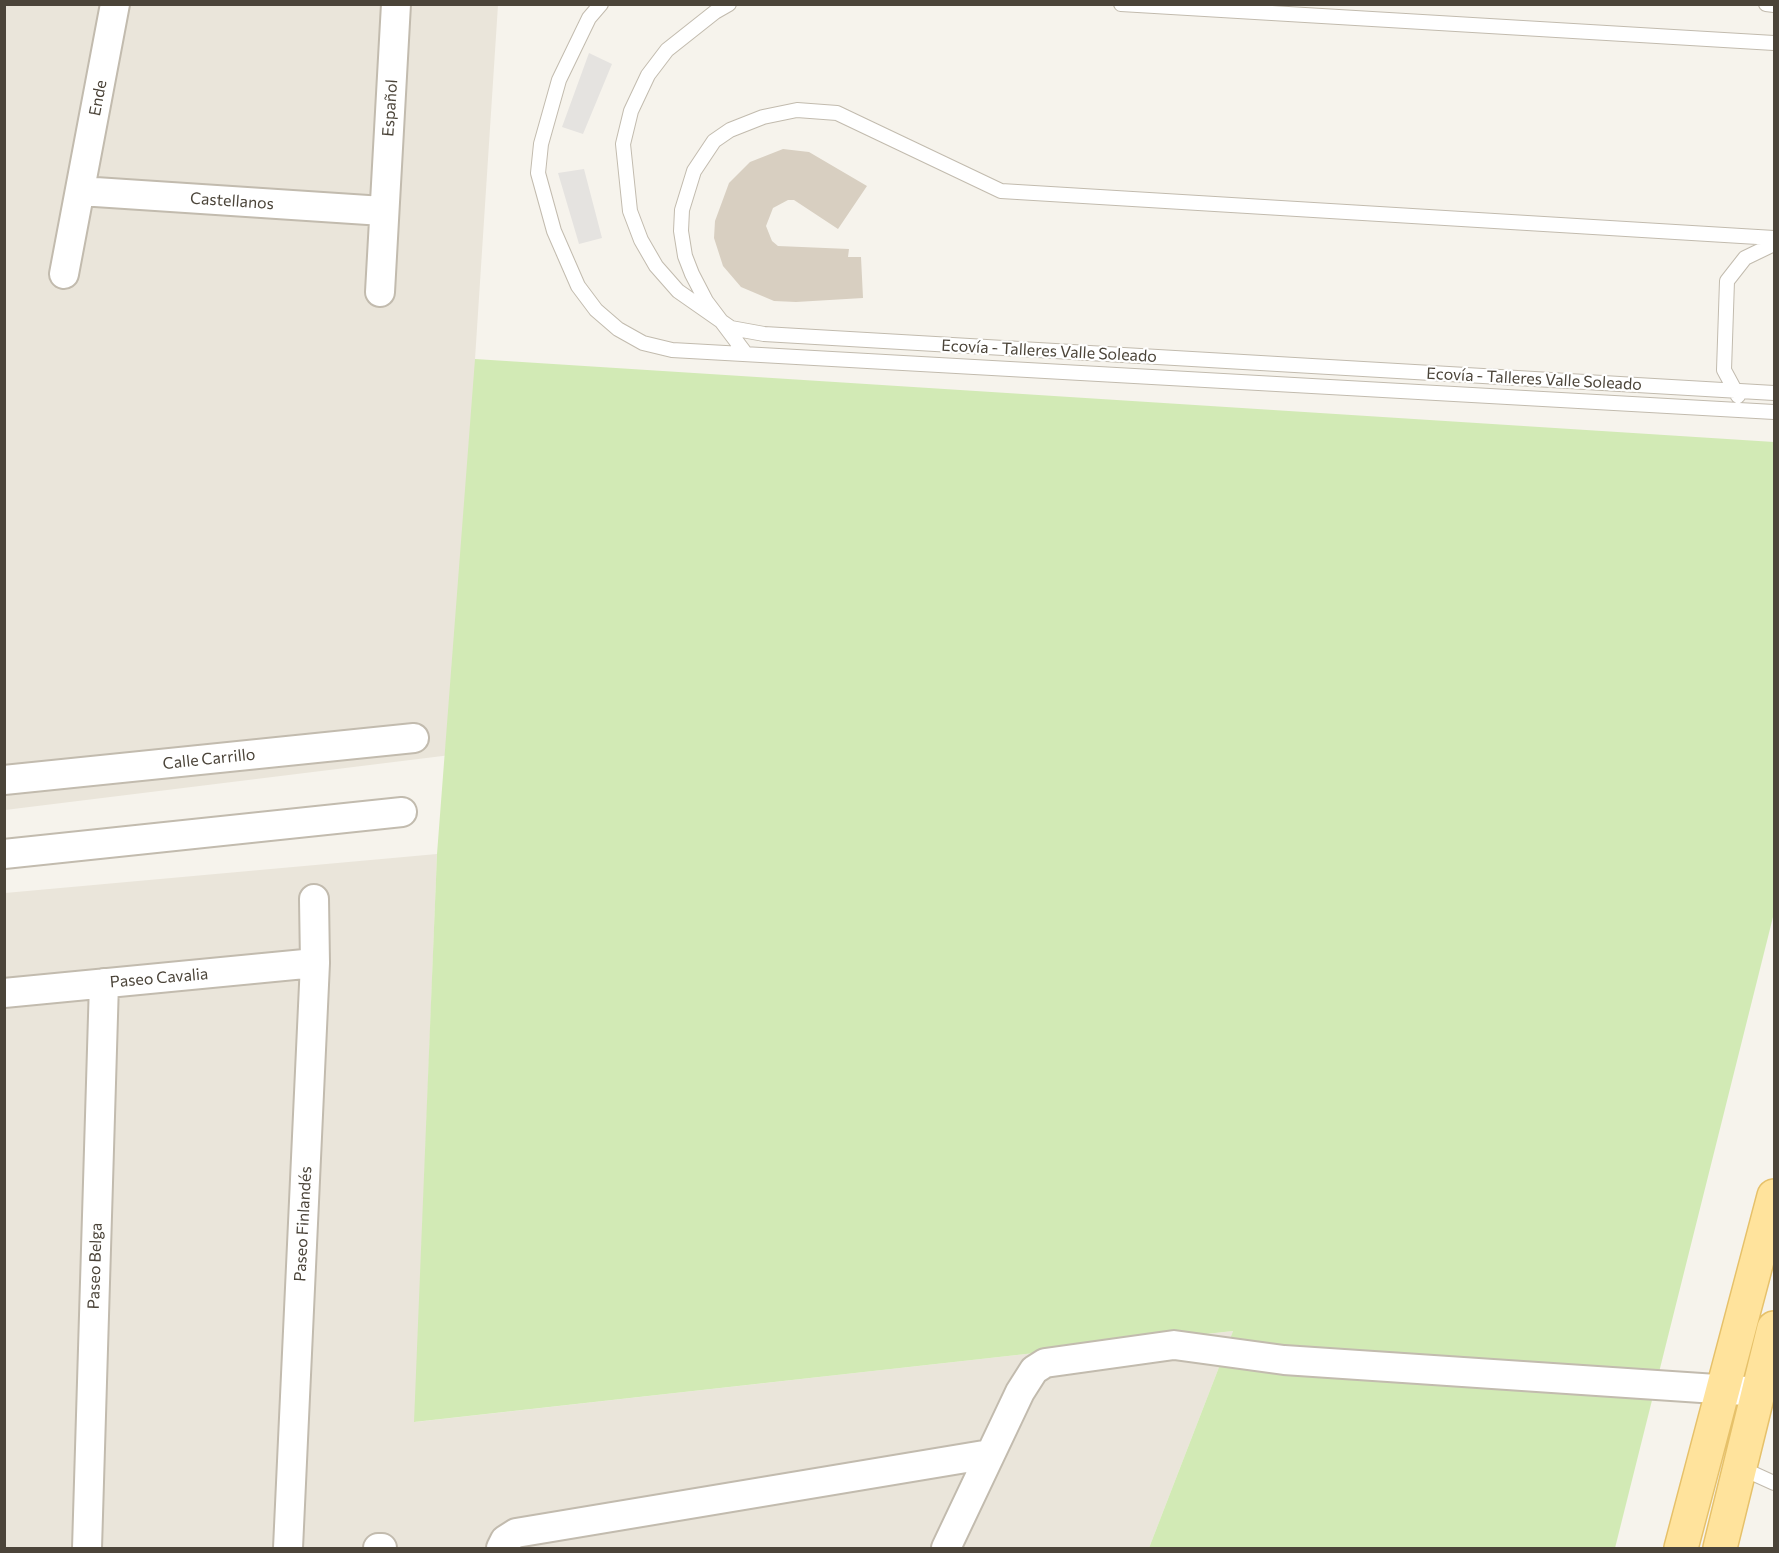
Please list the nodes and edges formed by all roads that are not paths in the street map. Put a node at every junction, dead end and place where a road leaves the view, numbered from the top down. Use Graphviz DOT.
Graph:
graph roads {
  1 [pos="115,4"];
  2 [pos="396,4"];
  3 [pos="601,4"];
  4 [pos="729,4"];
  5 [pos="1121,4"];
  6 [pos="1766,4"];
  7 [pos="1774,5"];
  8 [pos="1774,43"];
  9 [pos="80,191"];
  10 [pos="383,211"];
  11 [pos="1774,238"];
  12 [pos="1774,244"];
  13 [pos="64,274"];
  14 [pos="380,292"];
  15 [pos="720,321"];
  16 [pos="746,354"];
  17 [pos="1733,390"];
  18 [pos="1774,393"];
  19 [pos="1754,411"];
  20 [pos="1774,412"];
  21 [pos="414,738"];
  22 [pos="4,780"];
  23 [pos="402,812"];
  24 [pos="4,854"];
  25 [pos="314,899"];
  26 [pos="315,963"];
  27 [pos="104,983"];
  28 [pos="4,993"];
  29 [pos="1774,1196"];
  30 [pos="1774,1328"];
  31 [pos="1724,1389"];
  32 [pos="1759,1392"];
  33 [pos="990,1454"];
  34 [pos="1741,1468"];
  35 [pos="1774,1483"];
  36 [pos="87,1548"];
  37 [pos="288,1548"];
  38 [pos="501,1548"];
  39 [pos="946,1548"];
  40 [pos="1681,1548"];
  41 [pos="1720,1548"];
  1 -- 9 [label="street, Ende"];
  2 -- 10 [label="street, Español"];
  3 -- 16 [label="lane"];
  4 -- 15 [label="lane, Ecovía - Talleres Valle Soleado"];
  5 -- 8 [label="lane"];
  6 -- 7 [label="lane"];
  9 -- 10 [label="street, Castellanos"];
  9 -- 13 [label="street, Ende"];
  10 -- 14 [label="street, Español"];
  11 -- 15 [label="lane"];
  12 -- 17 [label="lane"];
  15 -- 16 [label="lane"];
  15 -- 17 [label="lane, Ecovía - Talleres Valle Soleado"];
  16 -- 19 [label="lane"];
  17 -- 18 [label="lane, Ecovía - Talleres Valle Soleado"];
  17 -- 19 [label="lane"];
  19 -- 20 [label="lane"];
  21 -- 22 [label="street, Calle Carrillo"];
  23 -- 24 [label="street"];
  25 -- 26 [label="street, Paseo Finlandés"];
  26 -- 27 [label="street, Paseo Cavalia"];
  26 -- 37 [label="street, Paseo Finlandés"];
  27 -- 28 [label="street, Paseo Cavalia"];
  27 -- 36 [label="street, Paseo Belga"];
  29 -- 31 [label="main road"];
  30 -- 32 [label="main road"];
  31 -- 32 [label="street"];
  31 -- 33 [label="street"];
  31 -- 40 [label="main road"];
  32 -- 34 [label="main road"];
  33 -- 38 [label="street"];
  33 -- 39 [label="street"];
  34 -- 35 [label="lane"];
  34 -- 41 [label="main road"];
}
